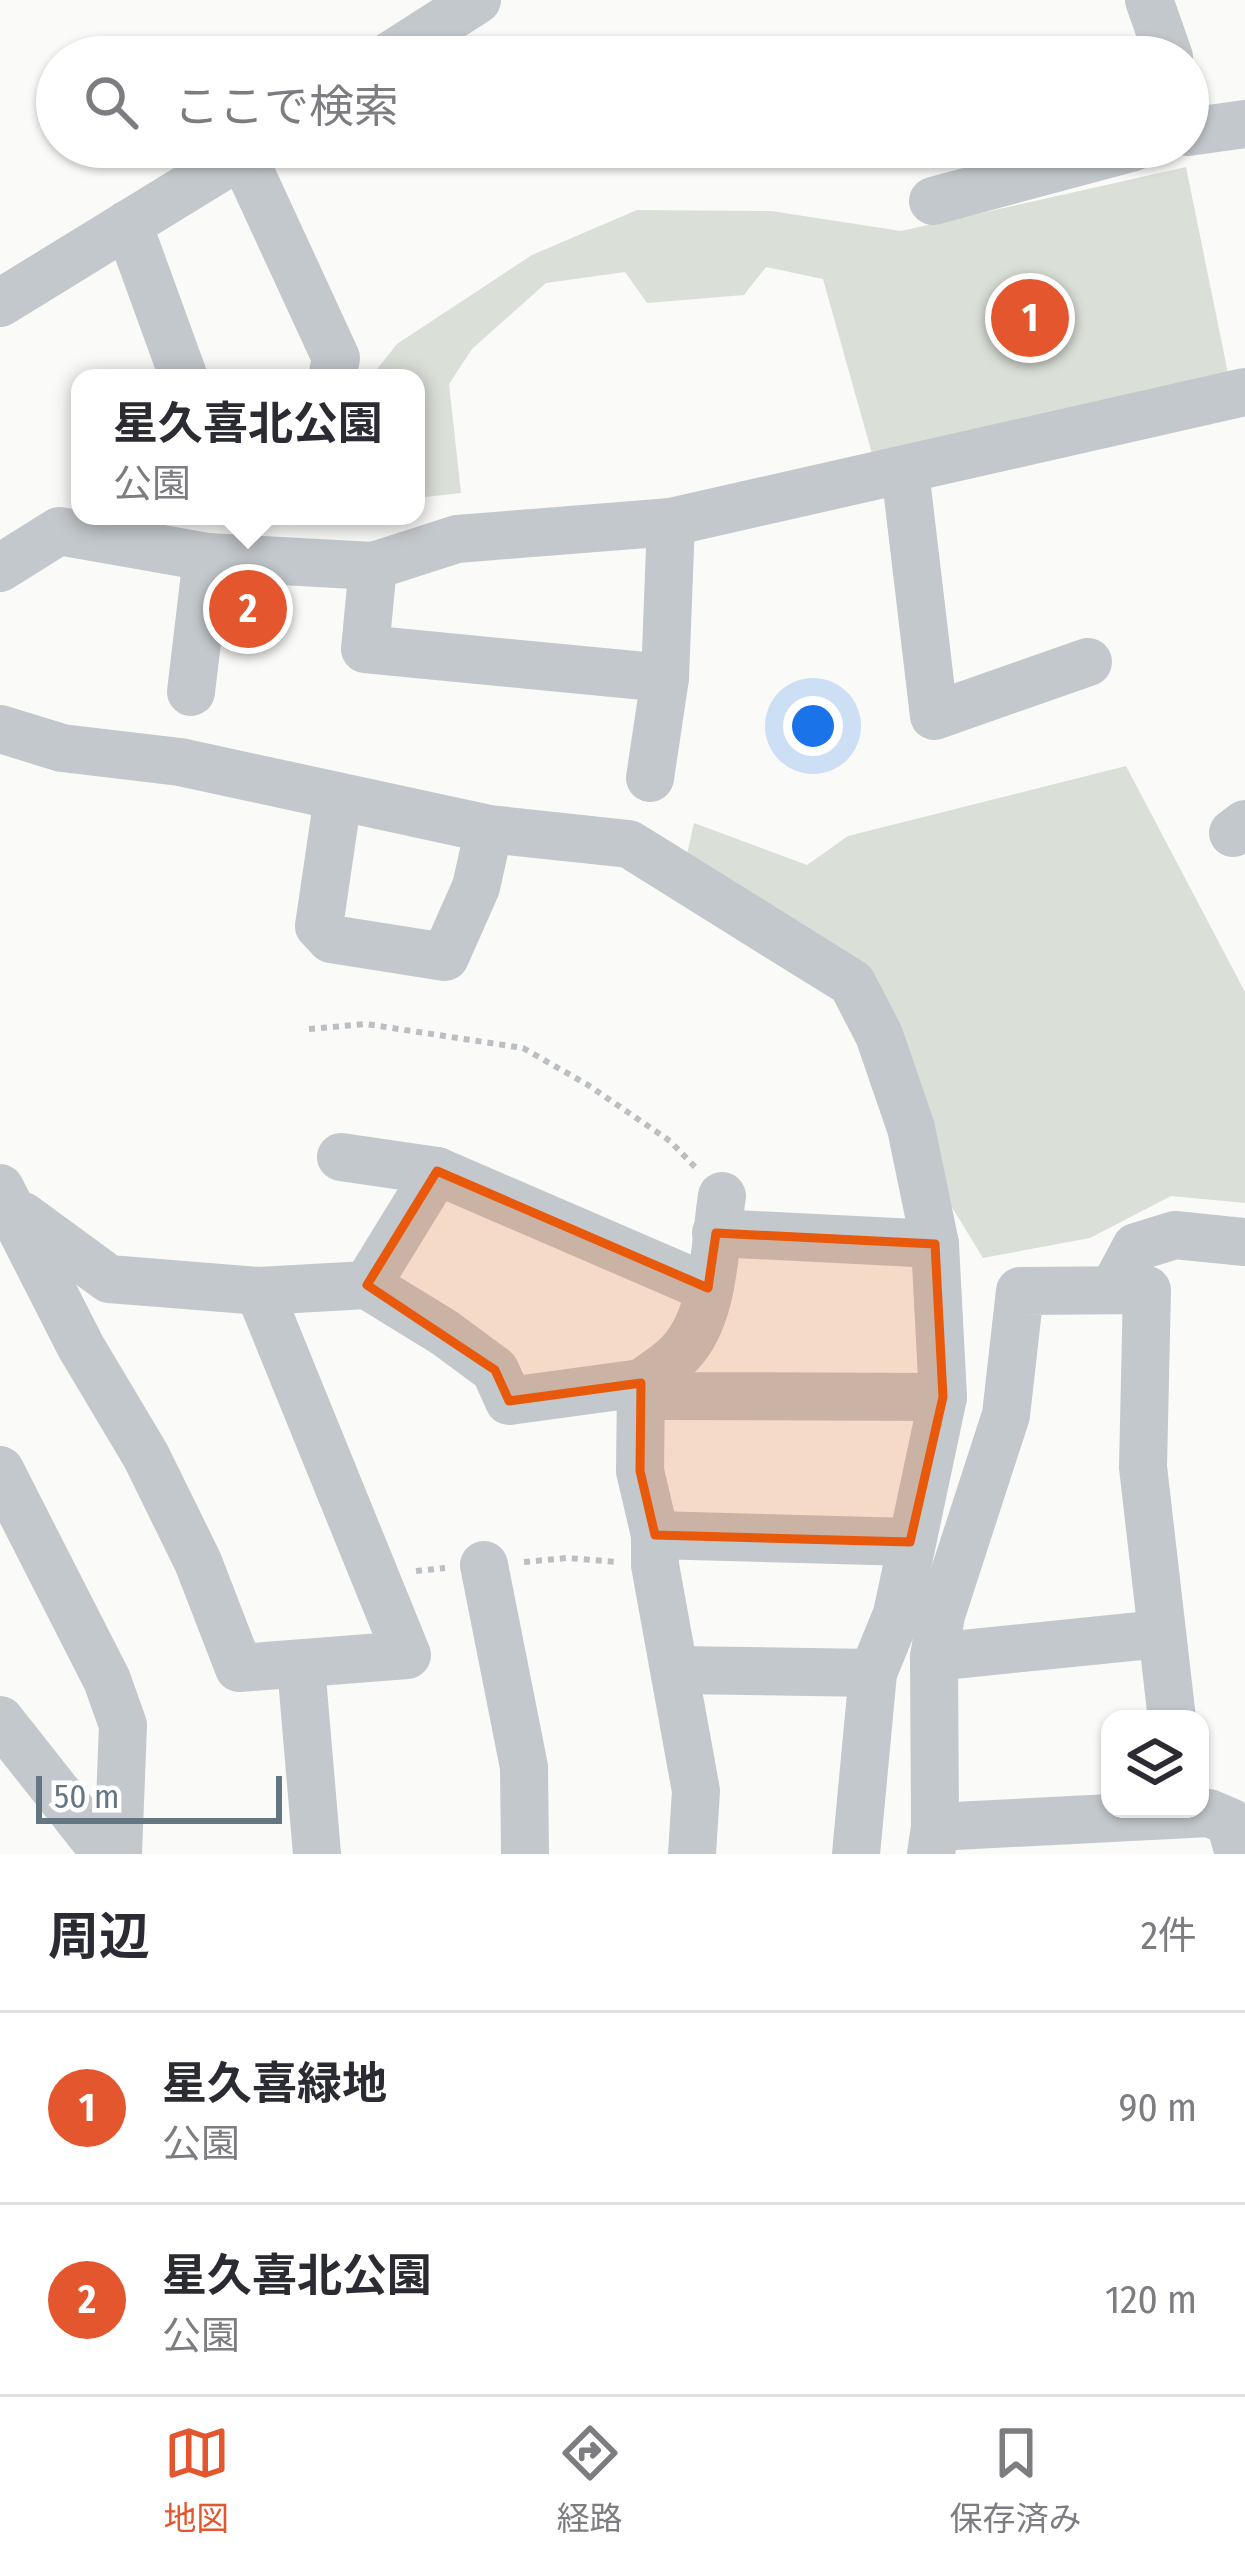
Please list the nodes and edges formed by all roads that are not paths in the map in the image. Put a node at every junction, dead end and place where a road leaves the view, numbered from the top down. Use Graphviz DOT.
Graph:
graph roads {
  1 [pos="477,0"];
  2 [pos="1149,0"];
  3 [pos="421,36"];
  4 [pos="1162,36"];
  5 [pos="1245,124"];
  6 [pos="1209,125"];
  7 [pos="220,168"];
  8 [pos="255,168"];
  9 [pos="1055,168"];
  10 [pos="933,201"];
  11 [pos="128,224"];
  12 [pos="0,303"];
  13 [pos="181,369"];
  14 [pos="334,369"];
  15 [pos="1245,392"];
  16 [pos="905,471"];
  17 [pos="671,522"];
  18 [pos="207,557"];
  19 [pos="373,566"];
  20 [pos="0,568"];
  21 [pos="1088,662"];
  22 [pos="665,678"];
  23 [pos="191,692"];
  24 [pos="0,729"];
  25 [pos="650,778"];
  26 [pos="338,797"];
  27 [pos="489,829"];
  28 [pos="340,1156"];
  29 [pos="436,1172"];
  30 [pos="7,1199"];
  31 [pos="1245,1242"];
  32 [pos="935,1244"];
  33 [pos="367,1285"];
  34 [pos="708,1288"];
  35 [pos="1113,1290"];
  36 [pos="260,1291"];
  37 [pos="641,1383"];
  38 [pos="943,1397"];
  39 [pos="0,1471"];
  40 [pos="656,1535"];
  41 [pos="910,1542"];
  42 [pos="484,1565"];
  43 [pos="1160,1634"];
  44 [pos="934,1657"];
  45 [pos="301,1666"];
  46 [pos="675,1670"];
  47 [pos="873,1673"];
  48 [pos="1171,1710"];
  49 [pos="0,1720"];
  50 [pos="1209,1807"];
  51 [pos="1105,1818"];
  52 [pos="933,1840"];
  53 [pos="106,1854"];
  54 [pos="118,1854"];
  55 [pos="316,1854"];
  56 [pos="525,1854"];
  57 [pos="692,1854"];
  58 [pos="856,1854"];
  59 [pos="1239,1854"];
  1 -- 3 [label="street"];
  2 -- 4 [label="street"];
  5 -- 6 [label="street"];
  7 -- 11 [label="street"];
  8 -- 14 [label="street"];
  9 -- 10 [label="street"];
  11 -- 12 [label="street"];
  11 -- 13 [label="street"];
  15 -- 16 [label="street"];
  16 -- 17 [label="street"];
  16 -- 21 [label="street"];
  17 -- 19 [label="street"];
  17 -- 22 [label="street"];
  18 -- 19 [label="street"];
  18 -- 20 [label="street"];
  18 -- 23 [label="street"];
  19 -- 22 [label="street"];
  22 -- 25 [label="street"];
  24 -- 26 [label="street"];
  26 -- 27 [label="street"];
  26 -- 27 [label="street"];
  27 -- 32 [label="street"];
  28 -- 29 [label="street"];
  29 -- 33 [label="street"];
  29 -- 34 [label="street"];
  30 -- 36 [label="street"];
  30 -- 45 [label="street"];
  31 -- 35 [label="street"];
  32 -- 34 [label="street"];
  32 -- 38 [label="street"];
  33 -- 36 [label="street"];
  33 -- 37 [label="street"];
  34 -- 37 [label="street"];
  35 -- 43 [label="street"];
  35 -- 44 [label="street"];
  36 -- 45 [label="street"];
  37 -- 38 [label="street"];
  37 -- 40 [label="street"];
  38 -- 41 [label="street"];
  39 -- 54 [label="street"];
  40 -- 41 [label="street"];
  40 -- 46 [label="street"];
  41 -- 47 [label="street"];
  42 -- 56 [label="street"];
  43 -- 44 [label="street"];
  43 -- 48 [label="street"];
  44 -- 52 [label="street"];
  45 -- 55 [label="street"];
  46 -- 47 [label="street"];
  46 -- 57 [label="street"];
  47 -- 58 [label="street"];
  49 -- 53 [label="street"];
  50 -- 59 [label="street"];
  51 -- 52 [label="street"];
}
